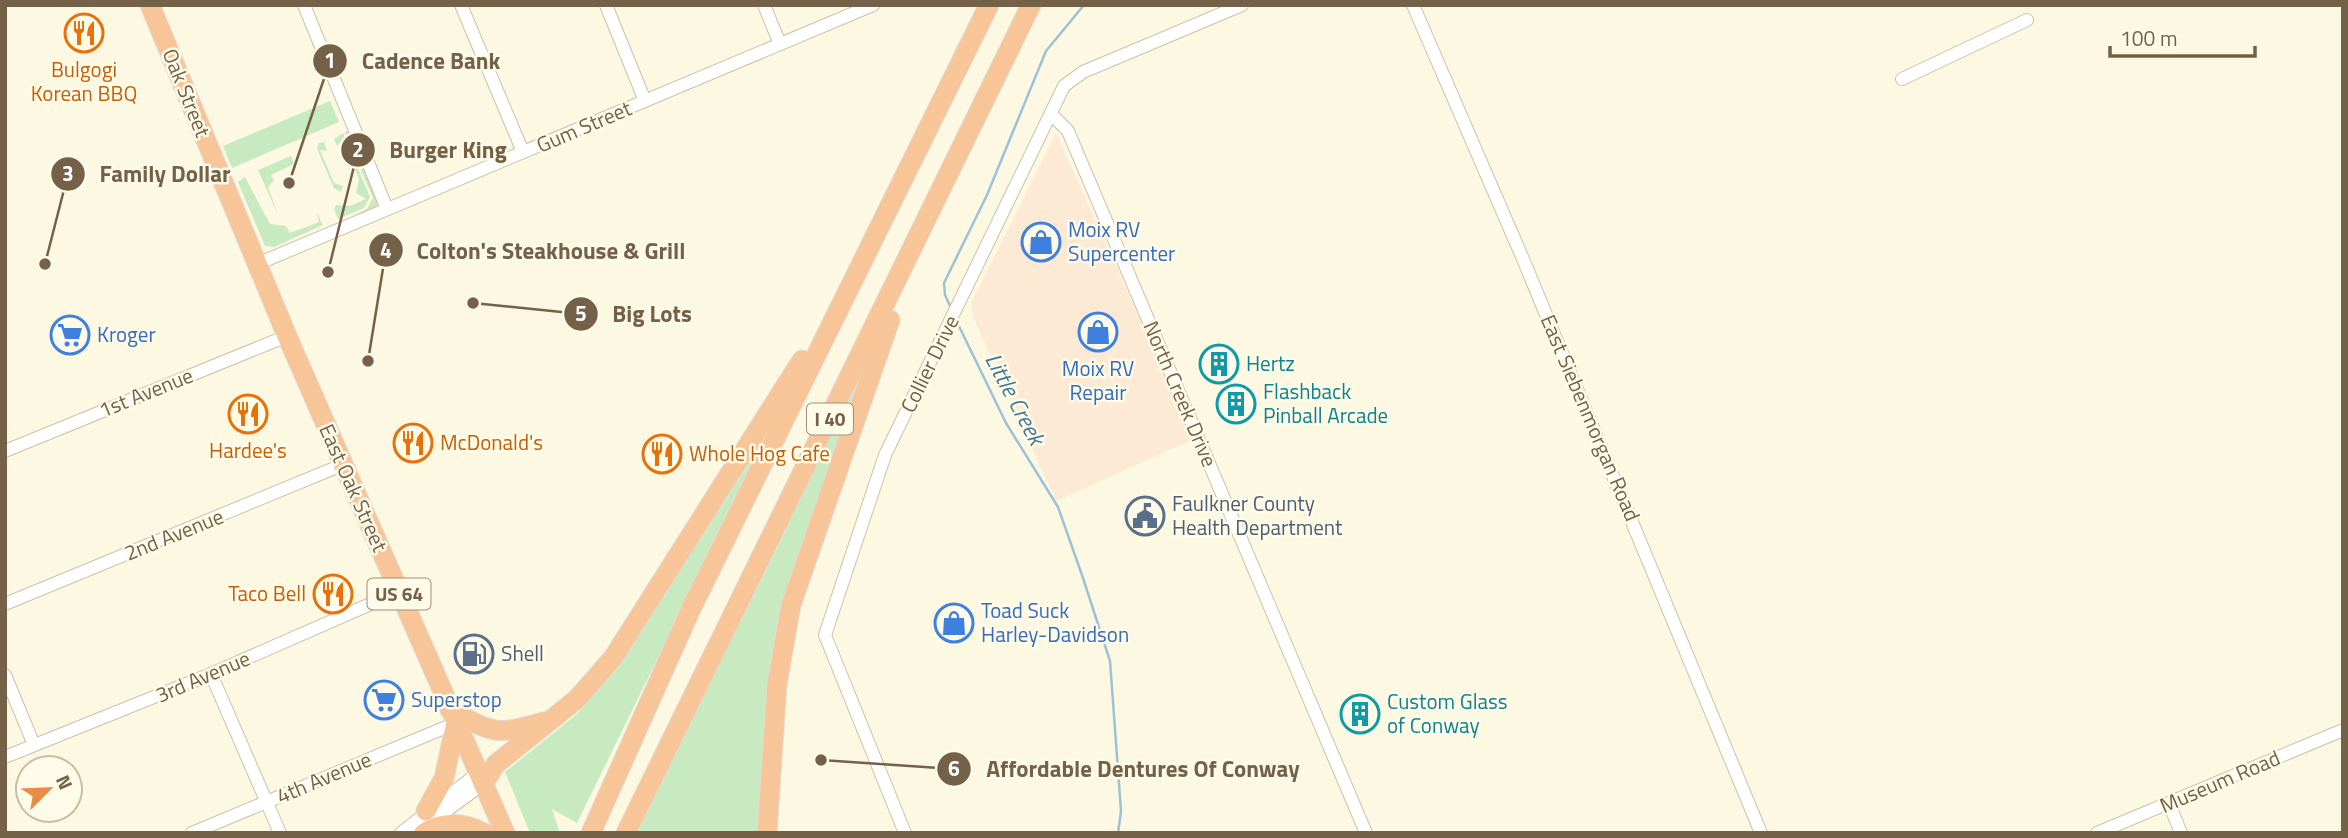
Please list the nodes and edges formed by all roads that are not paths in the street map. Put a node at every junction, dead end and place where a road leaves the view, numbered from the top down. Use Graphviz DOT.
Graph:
graph roads {
  1 [pos="149,5"];
  2 [pos="304,5"];
  3 [pos="461,5"];
  4 [pos="606,5"];
  5 [pos="764,5"];
  6 [pos="838,5"];
  7 [pos="873,5"];
  8 [pos="989,5"];
  9 [pos="1031,5"];
  10 [pos="1242,5"];
  11 [pos="1413,5"];
  12 [pos="843,18"];
  13 [pos="2027,20"];
  14 [pos="780,44"];
  15 [pos="1902,79"];
  16 [pos="645,101"];
  17 [pos="1051,114"];
  18 [pos="523,152"];
  19 [pos="387,209"];
  20 [pos="919,236"];
  21 [pos="257,264"];
  22 [pos="858,271"];
  23 [pos="286,336"];
  24 [pos="5,451"];
  25 [pos="342,465"];
  26 [pos="398,592"];
  27 [pos="5,604"];
  28 [pos="211,674"];
  29 [pos="5,675"];
  30 [pos="453,716"];
  31 [pos="550,720"];
  32 [pos="2343,730"];
  33 [pos="34,745"];
  34 [pos="5,757"];
  35 [pos="481,778"];
  36 [pos="267,802"];
  37 [pos="2169,803"];
  38 [pos="426,811"];
  39 [pos="591,832"];
  40 [pos="192,833"];
  41 [pos="280,833"];
  42 [pos="401,833"];
  43 [pos="422,833"];
  44 [pos="484,833"];
  45 [pos="505,833"];
  46 [pos="626,833"];
  47 [pos="767,833"];
  48 [pos="905,833"];
  49 [pos="1366,833"];
  50 [pos="1761,833"];
  51 [pos="2097,833"];
  52 [pos="2181,833"];
  1 -- 21 [label="highway, Oak Street / US 64"];
  2 -- 19 [label="street"];
  3 -- 18 [label="street"];
  4 -- 16 [label="street"];
  5 -- 14 [label="street"];
  6 -- 12 [label="street"];
  7 -- 12 [label="street, Gum Street"];
  8 -- 22 [label="highway, I 40"];
  9 -- 20 [label="highway, I 40"];
  10 -- 17 [label="street, Collier Drive"];
  11 -- 50 [label="street, East Siebenmorgan Road"];
  12 -- 14 [label="street, Gum Street"];
  13 -- 15 [label="street"];
  14 -- 16 [label="street, Gum Street"];
  16 -- 18 [label="street, Gum Street"];
  17 -- 48 [label="street, Collier Drive"];
  17 -- 49 [label="street, North Creek Drive"];
  18 -- 19 [label="street, Gum Street"];
  19 -- 21 [label="street, Gum Street"];
  20 -- 46 [label="highway, I 40"];
  20 -- 47 [label="highway"];
  21 -- 23 [label="highway, Oak Street / US 64"];
  22 -- 31 [label="highway"];
  22 -- 39 [label="highway, I 40"];
  23 -- 24 [label="street, 1st Avenue"];
  23 -- 25 [label="highway, East Oak Street / US 64"];
  25 -- 26 [label="highway, East Oak Street / US 64"];
  25 -- 27 [label="street, 2nd Avenue"];
  26 -- 28 [label="street, 3rd Avenue"];
  26 -- 30 [label="highway, East Oak Street / US 64"];
  28 -- 33 [label="street, 3rd Avenue"];
  28 -- 36 [label="street"];
  29 -- 33 [label="street"];
  30 -- 31 [label="highway"];
  30 -- 35 [label="highway, East Oak Street / US 64"];
  30 -- 36 [label="street, 4th Avenue"];
  30 -- 38 [label="highway"];
  31 -- 35 [label="highway"];
  32 -- 37 [label="street, Museum Road"];
  33 -- 34 [label="street, 3rd Avenue"];
  35 -- 38 [label="street"];
  35 -- 43 [label="street"];
  35 -- 45 [label="highway, East Oak Street / US 64"];
  36 -- 40 [label="street, 4th Avenue"];
  36 -- 41 [label="street"];
  37 -- 51 [label="street, Museum Road"];
  37 -- 52 [label="street"];
  38 -- 42 [label="street"];
  43 -- 44 [label="highway"];
}
